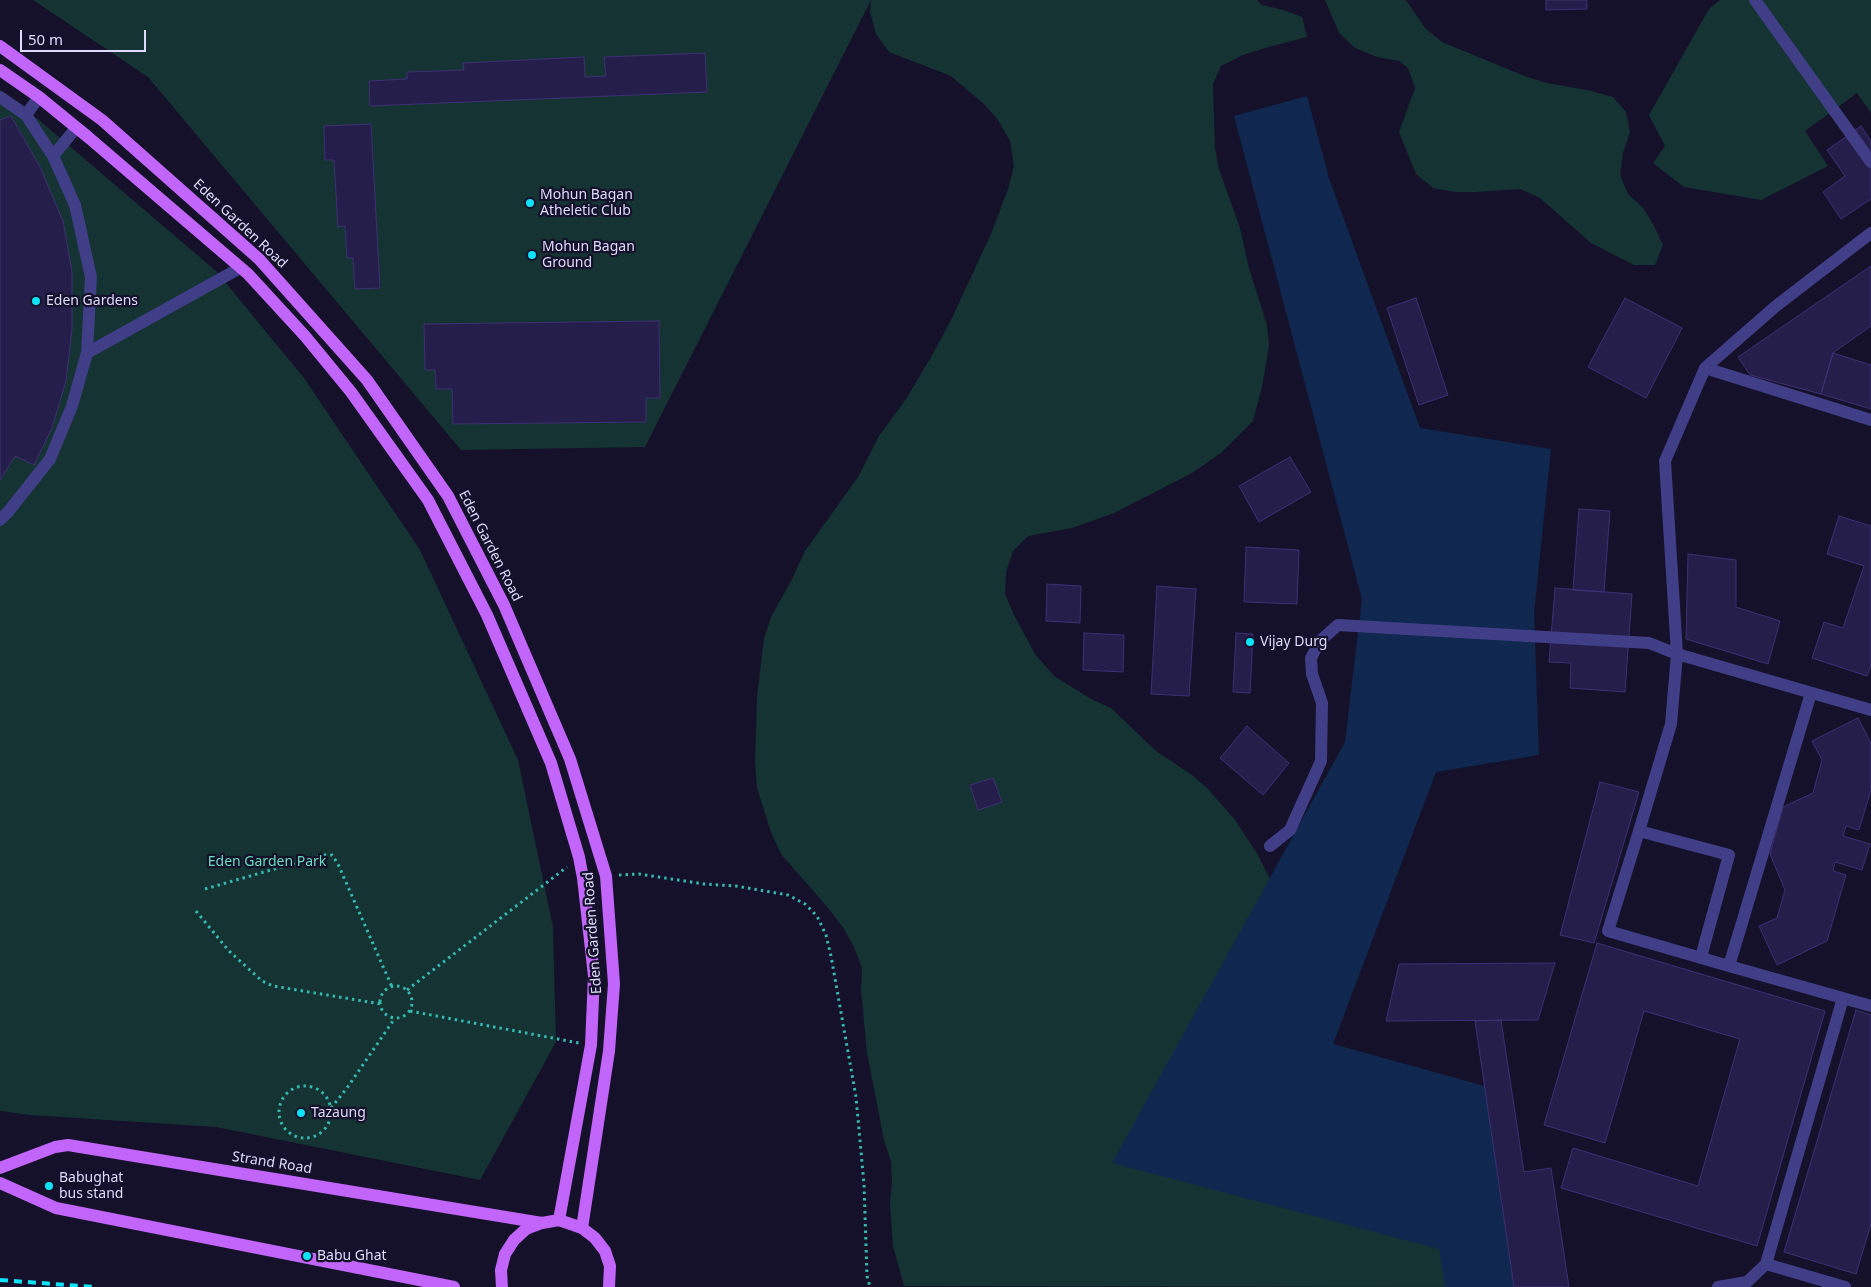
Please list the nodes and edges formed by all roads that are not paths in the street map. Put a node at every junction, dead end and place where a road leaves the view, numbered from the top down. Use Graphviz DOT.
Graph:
graph roads {
  1 [pos="1755,0"];
  2 [pos="0,46"];
  3 [pos="0,70"];
  4 [pos="0,97"];
  5 [pos="39,97"];
  6 [pos="26,115"];
  7 [pos="76,128"];
  8 [pos="53,156"];
  9 [pos="1871,162"];
  10 [pos="1871,232"];
  11 [pos="240,268"];
  12 [pos="87,353"];
  13 [pos="1704,368"];
  14 [pos="1871,420"];
  15 [pos="0,520"];
  16 [pos="1677,654"];
  17 [pos="1811,693"];
  18 [pos="1871,710"];
  19 [pos="1639,831"];
  20 [pos="1270,846"];
  21 [pos="1701,957"];
  22 [pos="1729,966"];
  23 [pos="1843,998"];
  24 [pos="1871,1006"];
  25 [pos="0,1168"];
  26 [pos="0,1182"];
  27 [pos="559,1220"];
  28 [pos="542,1222"];
  29 [pos="582,1228"];
  30 [pos="1766,1264"];
  31 [pos="454,1287"];
  32 [pos="502,1287"];
  33 [pos="609,1287"];
  34 [pos="1718,1287"];
  35 [pos="1845,1287"];
  1 -- 9 [label="lane"];
  2 -- 29 [label="main road, Eden Garden Road"];
  3 -- 5 [label="main road, Eden Garden Road"];
  4 -- 6 [label="lane"];
  5 -- 6 [label="lane"];
  5 -- 7 [label="main road, Eden Garden Road"];
  6 -- 8 [label="lane"];
  7 -- 8 [label="lane"];
  7 -- 11 [label="main road, Eden Garden Road"];
  8 -- 12 [label="lane"];
  10 -- 13 [label="lane"];
  11 -- 12 [label="lane"];
  11 -- 27 [label="main road, Eden Garden Road"];
  12 -- 15 [label="lane"];
  13 -- 14 [label="lane"];
  13 -- 16 [label="lane"];
  16 -- 17 [label="lane"];
  16 -- 19 [label="lane"];
  16 -- 20 [label="lane"];
  17 -- 18 [label="lane"];
  17 -- 22 [label="lane"];
  19 -- 21 [label="lane"];
  19 -- 21 [label="lane"];
  21 -- 22 [label="lane"];
  22 -- 23 [label="lane"];
  23 -- 24 [label="lane"];
  23 -- 30 [label="lane"];
  25 -- 28 [label="main road, Strand Road"];
  26 -- 31 [label="main road"];
  27 -- 28 [label="main road"];
  27 -- 29 [label="main road"];
  28 -- 32 [label="main road"];
  29 -- 33 [label="main road"];
  30 -- 34 [label="lane"];
  30 -- 35 [label="lane"];
}
